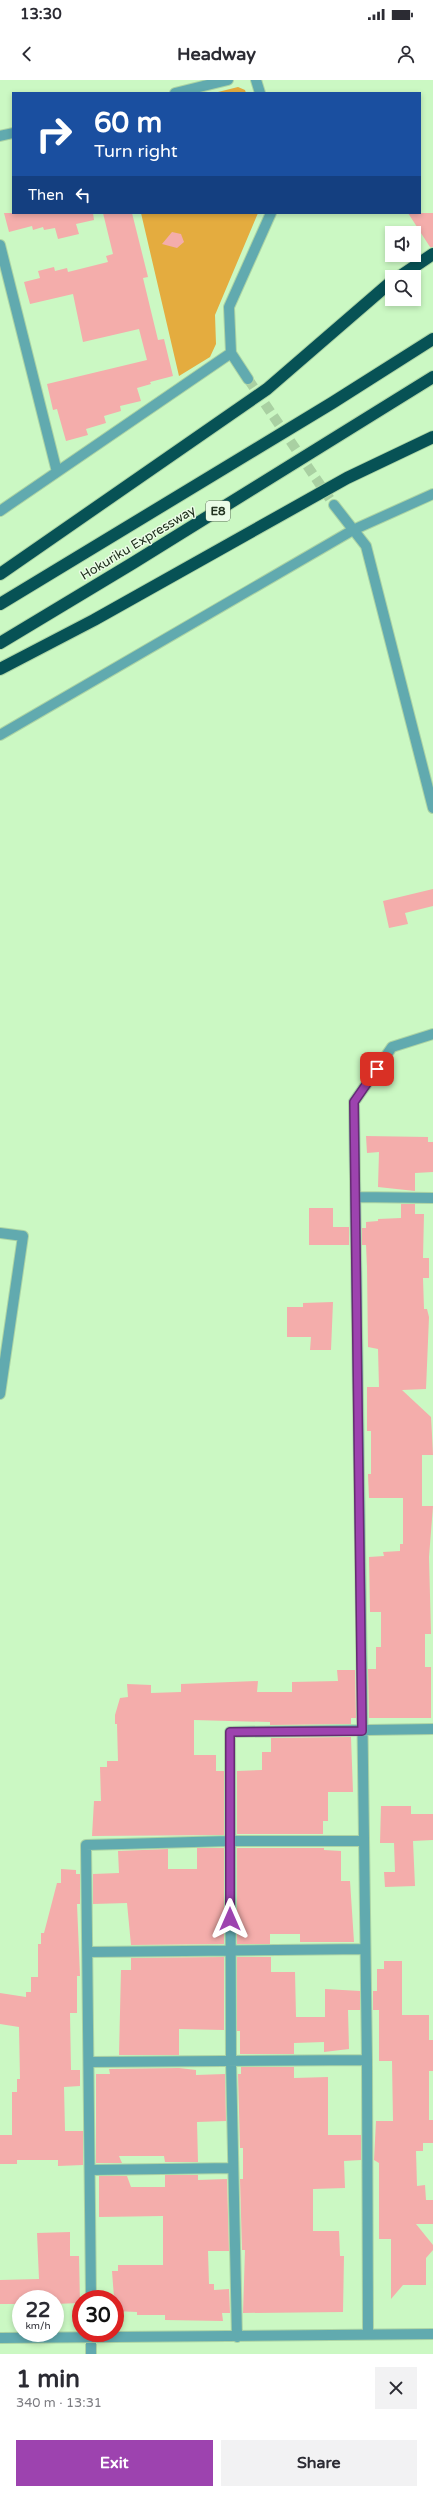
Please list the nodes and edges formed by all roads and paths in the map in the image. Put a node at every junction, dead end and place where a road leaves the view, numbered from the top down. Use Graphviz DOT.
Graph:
graph roads {
  1 [pos="228,80"];
  2 [pos="256,80"];
  3 [pos="179,92"];
  4 [pos="260,92"];
  5 [pos="12,133"];
  6 [pos="0,136"];
  7 [pos="271,214"];
  8 [pos="0,245"];
  9 [pos="433,254"];
  10 [pos="409,270"];
  11 [pos="385,287"];
  12 [pos="433,339"];
  13 [pos="231,352"];
  14 [pos="433,377"];
  15 [pos="248,379"];
  16 [pos="433,437"];
  17 [pos="57,472"];
  18 [pos="433,494"];
  19 [pos="334,505"];
  20 [pos="0,511"];
  21 [pos="353,530"];
  22 [pos="0,574"];
  23 [pos="0,604"];
  24 [pos="0,643"];
  25 [pos="0,669"];
  26 [pos="0,735"];
  27 [pos="433,808"];
  28 [pos="433,1034"];
  29 [pos="356,1197"];
  30 [pos="433,1198"];
  31 [pos="0,1233"];
  32 [pos="0,1394"];
  33 [pos="433,1729"];
  34 [pos="362,1731"];
  35 [pos="229,1841"];
  36 [pos="364,1841"];
  37 [pos="365,1949"];
  38 [pos="230,1950"];
  39 [pos="88,1952"];
  40 [pos="367,2060"];
  41 [pos="231,2061"];
  42 [pos="90,2062"];
  43 [pos="233,2168"];
  44 [pos="90,2170"];
  45 [pos="91,2290"];
  46 [pos="368,2334"];
  47 [pos="433,2334"];
  48 [pos="124,2335"];
  49 [pos="72,2336"];
  50 [pos="237,2337"];
  51 [pos="0,2338"];
  52 [pos="91,2342"];
  53 [pos="91,2354"];
  1 -- 3 [label="street"];
  2 -- 4 [label="street"];
  5 -- 6 [label="street"];
  7 -- 13 [label="street"];
  8 -- 17 [label="street"];
  9 -- 10 [label="highway"];
  11 -- 22 [label="highway"];
  12 -- 23 [label="highway, Hokuriku Expressway / E8"];
  13 -- 15 [label="street"];
  13 -- 17 [label="street"];
  14 -- 24 [label="highway, Hokuriku Expressway / E8"];
  16 -- 25 [label="highway"];
  17 -- 20 [label="street"];
  18 -- 21 [label="street"];
  19 -- 21 [label="street"];
  21 -- 26 [label="street"];
  21 -- 27 [label="street"];
  28 -- 29 [label="street"];
  29 -- 30 [label="street"];
  29 -- 34 [label="street"];
  31 -- 32 [label="street"];
  33 -- 34 [label="street"];
  34 -- 35 [label="street"];
  34 -- 36 [label="street"];
  35 -- 36 [label="street"];
  35 -- 38 [label="street"];
  35 -- 39 [label="street"];
  36 -- 37 [label="street"];
  37 -- 38 [label="street"];
  37 -- 40 [label="street"];
  38 -- 39 [label="street"];
  38 -- 41 [label="street"];
  39 -- 42 [label="street"];
  40 -- 41 [label="street"];
  40 -- 46 [label="street"];
  41 -- 42 [label="street"];
  41 -- 43 [label="street"];
  42 -- 44 [label="street"];
  43 -- 44 [label="street"];
  43 -- 50 [label="street"];
  44 -- 45 [label="street"];
  46 -- 47 [label="street"];
  46 -- 50 [label="street"];
  48 -- 50 [label="street"];
  49 -- 51 [label="street"];
  52 -- 53 [label="street"];
}
